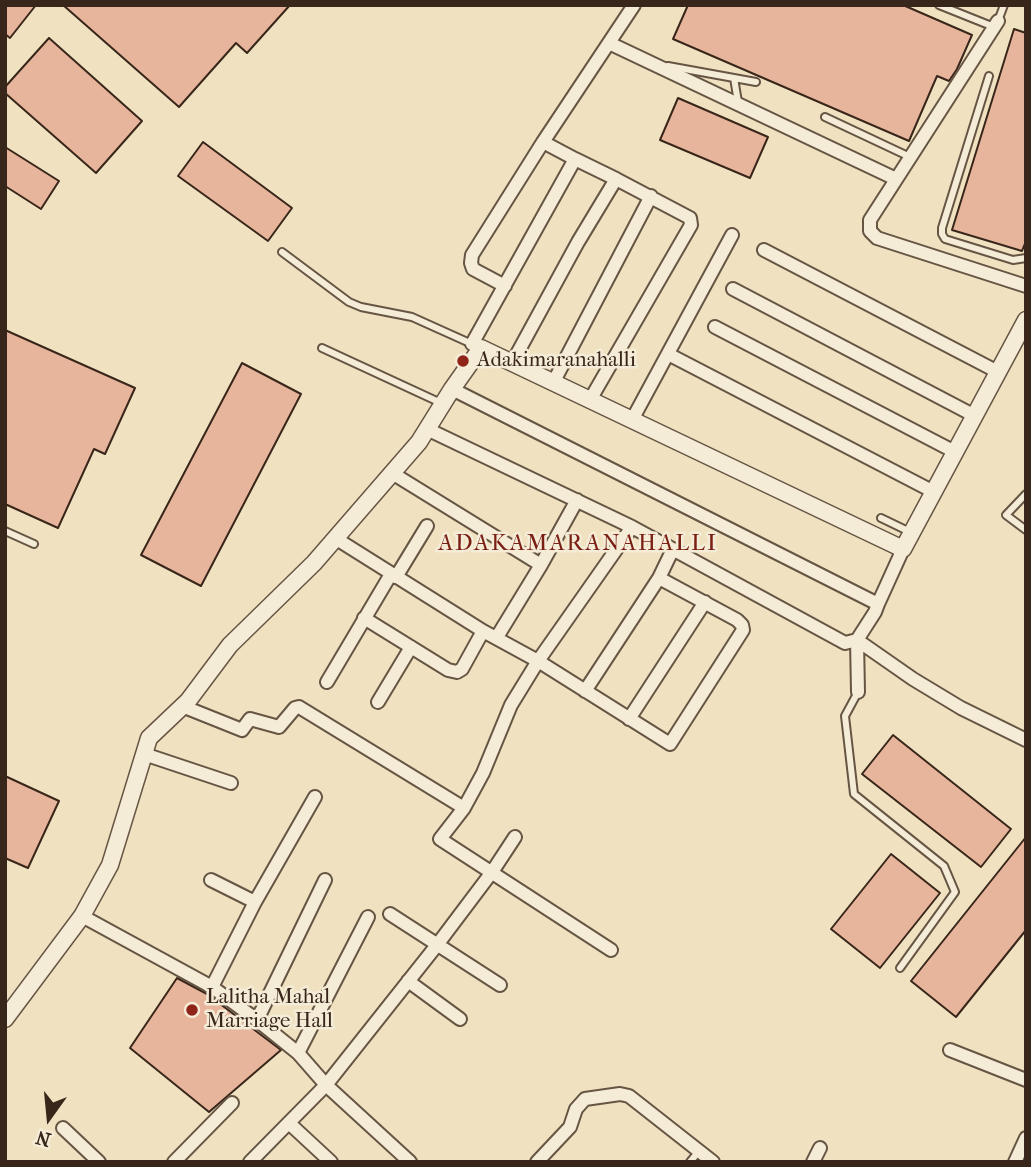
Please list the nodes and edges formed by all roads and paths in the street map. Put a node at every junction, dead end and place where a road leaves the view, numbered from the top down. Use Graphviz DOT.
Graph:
graph roads {
  1 [pos="634,5"];
  2 [pos="939,5"];
  3 [pos="1004,5"];
  4 [pos="996,24"];
  5 [pos="609,43"];
  6 [pos="654,64"];
  7 [pos="989,76"];
  8 [pos="734,78"];
  9 [pos="756,82"];
  10 [pos="739,104"];
  11 [pos="825,117"];
  12 [pos="543,142"];
  13 [pos="910,157"];
  14 [pos="575,159"];
  15 [pos="616,179"];
  16 [pos="896,179"];
  17 [pos="651,196"];
  18 [pos="732,235"];
  19 [pos="764,250"];
  20 [pos="282,251"];
  21 [pos="1026,258"];
  22 [pos="505,286"];
  23 [pos="1026,286"];
  24 [pos="733,289"];
  25 [pos="1026,320"];
  26 [pos="715,327"];
  27 [pos="477,346"];
  28 [pos="322,348"];
  29 [pos="667,354"];
  30 [pos="512,363"];
  31 [pos="998,372"];
  32 [pos="553,383"];
  33 [pos="448,397"];
  34 [pos="590,400"];
  35 [pos="975,416"];
  36 [pos="632,420"];
  37 [pos="427,429"];
  38 [pos="955,452"];
  39 [pos="392,473"];
  40 [pos="934,492"];
  41 [pos="1026,494"];
  42 [pos="577,500"];
  43 [pos="881,518"];
  44 [pos="427,526"];
  45 [pos="632,527"];
  46 [pos="5,530"];
  47 [pos="1026,530"];
  48 [pos="912,533"];
  49 [pos="335,538"];
  50 [pos="34,544"];
  51 [pos="673,549"];
  52 [pos="903,549"];
  53 [pos="541,565"];
  54 [pos="393,575"];
  55 [pos="659,578"];
  56 [pos="705,602"];
  57 [pos="877,604"];
  58 [pos="365,618"];
  59 [pos="483,631"];
  60 [pos="497,637"];
  61 [pos="857,640"];
  62 [pos="411,647"];
  63 [pos="538,662"];
  64 [pos="327,682"];
  65 [pos="585,691"];
  66 [pos="858,692"];
  67 [pos="378,702"];
  68 [pos="182,706"];
  69 [pos="629,719"];
  70 [pos="1026,740"];
  71 [pos="144,754"];
  72 [pos="231,783"];
  73 [pos="315,797"];
  74 [pos="464,807"];
  75 [pos="515,837"];
  76 [pos="492,872"];
  77 [pos="211,880"];
  78 [pos="325,880"];
  79 [pos="255,902"];
  80 [pos="390,914"];
  81 [pos="82,916"];
  82 [pos="368,917"];
  83 [pos="437,945"];
  84 [pos="611,950"];
  85 [pos="900,968"];
  86 [pos="408,981"];
  87 [pos="500,985"];
  88 [pos="212,987"];
  89 [pos="5,1018"];
  90 [pos="460,1019"];
  91 [pos="257,1020"];
  92 [pos="950,1050"];
  93 [pos="298,1053"];
  94 [pos="1026,1080"];
  95 [pos="327,1085"];
  96 [pos="232,1103"];
  97 [pos="289,1124"];
  98 [pos="63,1128"];
  99 [pos="1026,1138"];
  100 [pos="820,1148"];
  101 [pos="699,1151"];
  102 [pos="99,1162"];
  103 [pos="174,1162"];
  104 [pos="251,1162"];
  105 [pos="331,1162"];
  106 [pos="410,1162"];
  107 [pos="537,1162"];
  108 [pos="690,1162"];
  109 [pos="713,1162"];
  110 [pos="813,1162"];
  111 [pos="1016,1162"];
  1 -- 5 [label="street"];
  2 -- 4 [label="lane"];
  3 -- 4 [label="lane"];
  4 -- 13 [label="street"];
  5 -- 6 [label="street"];
  5 -- 12 [label="street"];
  6 -- 8 [label="lane"];
  6 -- 10 [label="street"];
  7 -- 21 [label="lane"];
  8 -- 9 [label="lane"];
  8 -- 10 [label="lane"];
  10 -- 16 [label="street"];
  11 -- 13 [label="lane"];
  12 -- 14 [label="street"];
  12 -- 22 [label="street"];
  13 -- 16 [label="street"];
  14 -- 15 [label="street"];
  14 -- 22 [label="street"];
  15 -- 17 [label="street"];
  15 -- 30 [label="street"];
  16 -- 23 [label="street"];
  17 -- 32 [label="street"];
  17 -- 34 [label="street"];
  18 -- 29 [label="street"];
  19 -- 31 [label="street"];
  20 -- 27 [label="lane"];
  22 -- 27 [label="street"];
  24 -- 35 [label="street"];
  25 -- 31 [label="street"];
  26 -- 38 [label="street"];
  27 -- 30 [label="street"];
  27 -- 33 [label="street"];
  28 -- 33 [label="lane"];
  29 -- 36 [label="street"];
  29 -- 40 [label="street"];
  30 -- 32 [label="street"];
  31 -- 35 [label="street"];
  32 -- 34 [label="street"];
  33 -- 37 [label="street"];
  33 -- 57 [label="street"];
  34 -- 36 [label="street"];
  35 -- 38 [label="street"];
  36 -- 52 [label="street"];
  37 -- 39 [label="street"];
  37 -- 42 [label="street"];
  38 -- 40 [label="street"];
  39 -- 49 [label="street"];
  39 -- 53 [label="street"];
  40 -- 48 [label="street"];
  41 -- 47 [label="lane"];
  42 -- 45 [label="street"];
  42 -- 53 [label="street"];
  43 -- 48 [label="lane"];
  44 -- 54 [label="street"];
  45 -- 51 [label="street"];
  45 -- 63 [label="street"];
  46 -- 50 [label="lane"];
  48 -- 52 [label="street"];
  49 -- 54 [label="street"];
  49 -- 68 [label="street"];
  51 -- 55 [label="street"];
  51 -- 61 [label="street"];
  52 -- 57 [label="street"];
  53 -- 60 [label="street"];
  54 -- 58 [label="street"];
  54 -- 59 [label="street"];
  55 -- 56 [label="street"];
  55 -- 65 [label="street"];
  56 -- 69 [label="street"];
  56 -- 69 [label="street"];
  57 -- 61 [label="street"];
  58 -- 62 [label="street"];
  58 -- 64 [label="street"];
  59 -- 60 [label="street"];
  59 -- 62 [label="street"];
  60 -- 63 [label="street"];
  61 -- 66 [label="street"];
  61 -- 70 [label="street"];
  62 -- 67 [label="street"];
  63 -- 65 [label="street"];
  63 -- 74 [label="street"];
  65 -- 69 [label="street"];
  66 -- 85 [label="lane"];
  68 -- 71 [label="street"];
  68 -- 74 [label="street"];
  71 -- 72 [label="street"];
  71 -- 81 [label="street"];
  73 -- 79 [label="street"];
  74 -- 76 [label="street"];
  75 -- 76 [label="street"];
  76 -- 83 [label="street"];
  76 -- 84 [label="street"];
  77 -- 79 [label="street"];
  78 -- 91 [label="street"];
  79 -- 88 [label="street"];
  80 -- 83 [label="street"];
  81 -- 88 [label="street"];
  81 -- 89 [label="street"];
  82 -- 93 [label="street"];
  83 -- 86 [label="street"];
  83 -- 87 [label="street"];
  86 -- 90 [label="street"];
  86 -- 95 [label="street"];
  88 -- 91 [label="street"];
  91 -- 93 [label="street"];
  92 -- 94 [label="street"];
  93 -- 95 [label="street"];
  95 -- 97 [label="street"];
  95 -- 106 [label="street"];
  96 -- 103 [label="street"];
  97 -- 104 [label="street"];
  97 -- 105 [label="street"];
  98 -- 102 [label="street"];
  99 -- 111 [label="street"];
  100 -- 110 [label="street"];
  101 -- 107 [label="street"];
  101 -- 108 [label="lane"];
  101 -- 109 [label="street"];
}
